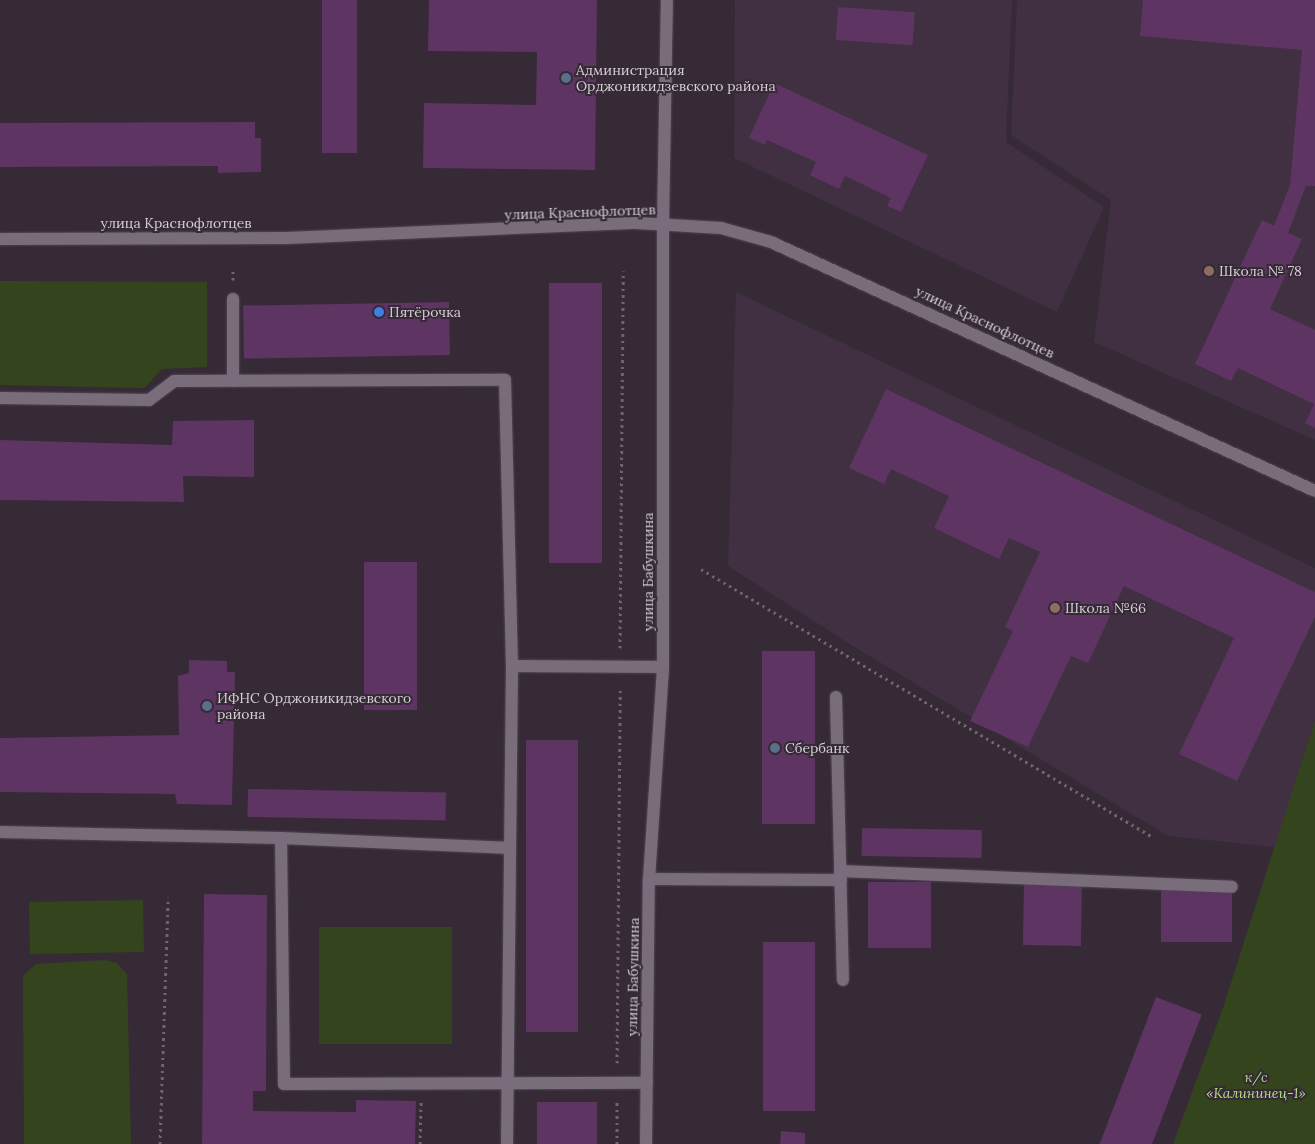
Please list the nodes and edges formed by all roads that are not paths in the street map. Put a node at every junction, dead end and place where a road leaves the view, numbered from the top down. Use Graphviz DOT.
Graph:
graph roads {
  1 [pos="667,0"];
  2 [pos="663,224"];
  3 [pos="0,239"];
  4 [pos="233,299"];
  5 [pos="233,381"];
  6 [pos="0,398"];
  7 [pos="1315,491"];
  8 [pos="512,666"];
  9 [pos="663,667"];
  10 [pos="836,697"];
  11 [pos="0,832"];
  12 [pos="280,838"];
  13 [pos="510,848"];
  14 [pos="840,876"];
  15 [pos="650,879"];
  16 [pos="1232,887"];
  17 [pos="843,980"];
  18 [pos="509,1083"];
  19 [pos="647,1083"];
  20 [pos="507,1144"];
  21 [pos="646,1144"];
  1 -- 2 [label="street, улица Бабушкина"];
  2 -- 3 [label="street, улица Краснофлотцев"];
  2 -- 7 [label="street, улица Краснофлотцев"];
  2 -- 9 [label="street, улица Бабушкина"];
  4 -- 5 [label="street"];
  5 -- 6 [label="street"];
  5 -- 8 [label="street"];
  8 -- 9 [label="street"];
  8 -- 13 [label="street"];
  9 -- 15 [label="street, улица Бабушкина"];
  10 -- 14 [label="street"];
  11 -- 12 [label="street"];
  12 -- 13 [label="street"];
  12 -- 18 [label="street"];
  13 -- 18 [label="street"];
  14 -- 15 [label="street"];
  14 -- 16 [label="street"];
  14 -- 17 [label="street"];
  15 -- 19 [label="street, улица Бабушкина"];
  18 -- 19 [label="street"];
  18 -- 20 [label="street"];
  19 -- 21 [label="street, улица Бабушкина"];
}
